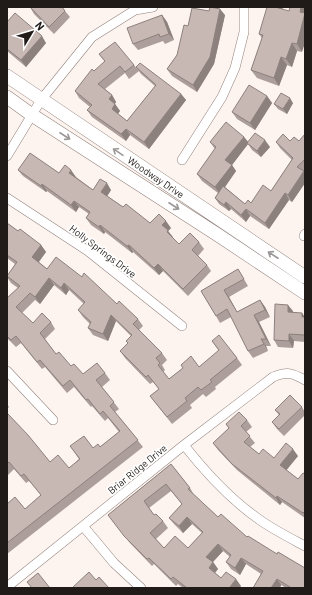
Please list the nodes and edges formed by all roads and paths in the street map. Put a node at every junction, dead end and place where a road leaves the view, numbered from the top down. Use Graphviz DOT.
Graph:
graph roads {
  1 [pos="153,7"];
  2 [pos="244,7"];
  3 [pos="7,76"];
  4 [pos="7,97"];
  5 [pos="41,100"];
  6 [pos="32,114"];
  7 [pos="7,156"];
  8 [pos="182,160"];
  9 [pos="7,198"];
  10 [pos="222,229"];
  11 [pos="305,277"];
  12 [pos="305,294"];
  13 [pos="182,326"];
  14 [pos="7,371"];
  15 [pos="305,380"];
  16 [pos="53,420"];
  17 [pos="184,445"];
  18 [pos="83,526"];
  19 [pos="305,546"];
  20 [pos="7,587"];
  21 [pos="141,588"];
  1 -- 5 [label="street"];
  2 -- 8 [label="street"];
  3 -- 5 [label="main road, Woodway Drive"];
  4 -- 6 [label="main road, Woodway Drive"];
  5 -- 6 [label="street"];
  10 -- 5 [label="main road, Woodway Drive, one-way"];
  6 -- 7 [label="street"];
  6 -- 10 [label="main road, Woodway Drive, one-way"];
  9 -- 13 [label="street, Holly Springs Drive"];
  11 -- 10 [label="main road, Woodway Drive, one-way"];
  10 -- 12 [label="main road, Woodway Drive"];
  14 -- 16 [label="street"];
  15 -- 17 [label="street, Briar Ridge Drive"];
  17 -- 18 [label="street, Briar Ridge Drive"];
  17 -- 19 [label="street"];
  18 -- 20 [label="street, Briar Ridge Drive"];
  18 -- 21 [label="street"];
}
